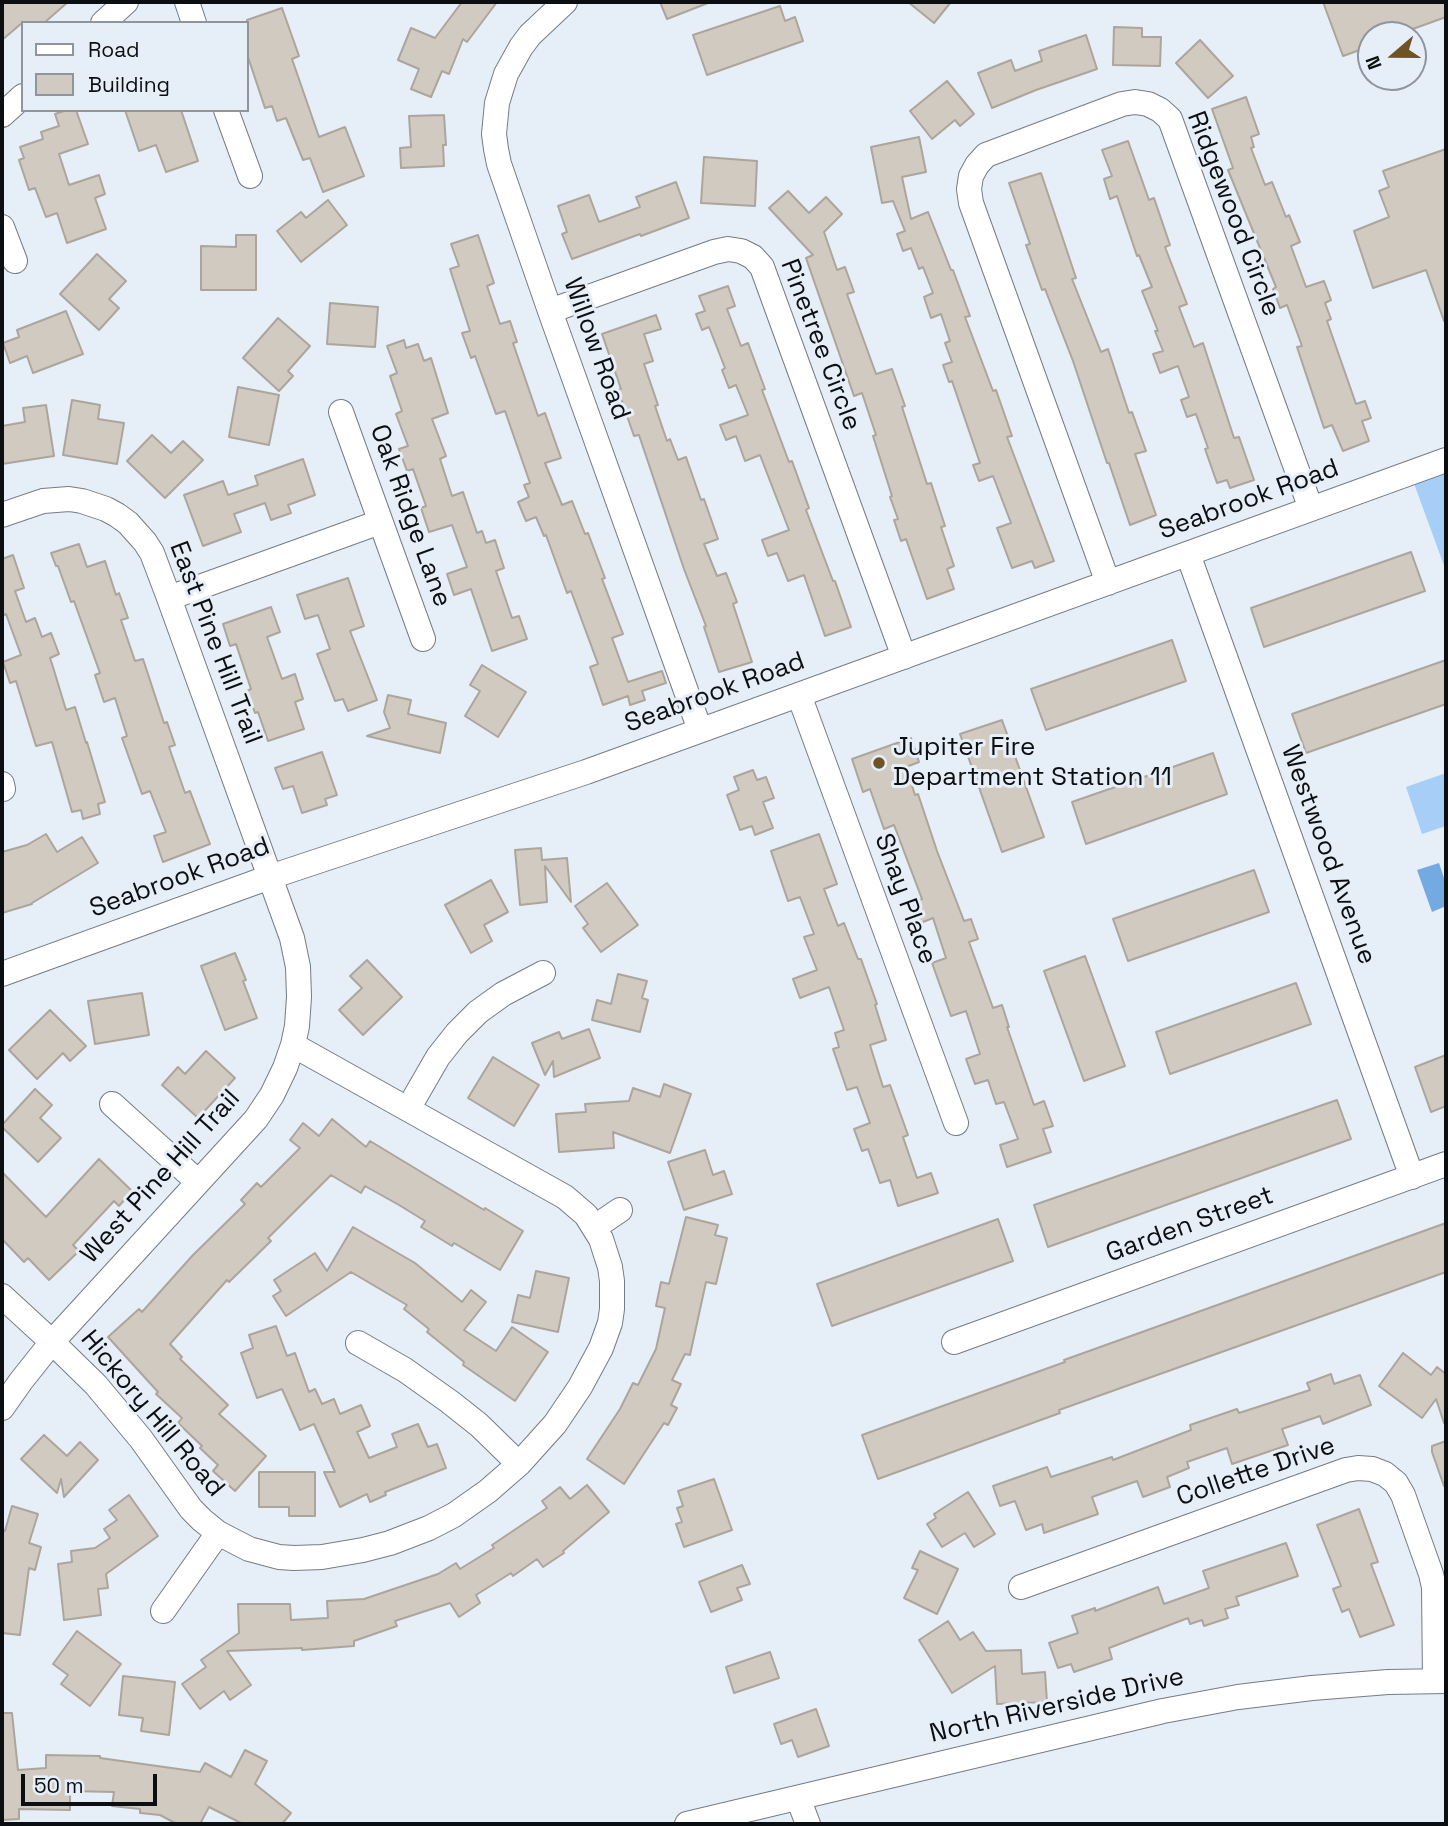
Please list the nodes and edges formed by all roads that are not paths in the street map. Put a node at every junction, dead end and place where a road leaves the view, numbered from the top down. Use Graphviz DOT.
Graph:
graph roads {
  1 [pos="126,2"];
  2 [pos="187,2"];
  3 [pos="565,2"];
  4 [pos="105,21"];
  5 [pos="193,21"];
  6 [pos="21,98"];
  7 [pos="227,112"];
  8 [pos="2,115"];
  9 [pos="250,176"];
  10 [pos="2,227"];
  11 [pos="15,261"];
  12 [pos="550,311"];
  13 [pos="341,412"];
  14 [pos="1446,460"];
  15 [pos="1311,509"];
  16 [pos="2,515"];
  17 [pos="380,522"];
  18 [pos="1188,554"];
  19 [pos="1108,583"];
  20 [pos="169,598"];
  21 [pos="423,639"];
  22 [pos="904,657"];
  23 [pos="799,695"];
  24 [pos="700,730"];
  25 [pos="270,877"];
  26 [pos="543,973"];
  27 [pos="2,974"];
  28 [pos="293,1045"];
  29 [pos="112,1104"];
  30 [pos="408,1110"];
  31 [pos="956,1123"];
  32 [pos="1446,1164"];
  33 [pos="1412,1177"];
  34 [pos="198,1182"];
  35 [pos="620,1210"];
  36 [pos="595,1227"];
  37 [pos="2,1296"];
  38 [pos="52,1342"];
  39 [pos="954,1342"];
  40 [pos="358,1343"];
  41 [pos="2,1408"];
  42 [pos="519,1464"];
  43 [pos="218,1533"];
  44 [pos="1021,1587"];
  45 [pos="163,1611"];
  46 [pos="1440,1681"];
  47 [pos="798,1798"];
  48 [pos="687,1824"];
  49 [pos="808,1824"];
  1 -- 4 [label="street"];
  2 -- 5 [label="street"];
  3 -- 12 [label="street, Willow Road"];
  6 -- 8 [label="street"];
  7 -- 9 [label="street"];
  10 -- 11 [label="street"];
  12 -- 22 [label="street, Pinetree Circle"];
  12 -- 24 [label="street, Willow Road"];
  13 -- 17 [label="street, Oak Ridge Lane"];
  14 -- 15 [label="street, Seabrook Road"];
  15 -- 18 [label="street, Seabrook Road"];
  15 -- 19 [label="street, Ridgewood Circle"];
  16 -- 20 [label="street, East Pine Hill Trail"];
  17 -- 20 [label="street"];
  17 -- 21 [label="street, Oak Ridge Lane"];
  18 -- 19 [label="street, Seabrook Road"];
  18 -- 33 [label="street, Westwood Avenue"];
  19 -- 22 [label="street, Seabrook Road"];
  20 -- 25 [label="street, East Pine Hill Trail"];
  22 -- 23 [label="street, Seabrook Road"];
  23 -- 24 [label="street, Seabrook Road"];
  23 -- 31 [label="street, Shay Place"];
  24 -- 25 [label="street, Seabrook Road"];
  25 -- 27 [label="street, Seabrook Road"];
  25 -- 28 [label="street, West Pine Hill Trail"];
  26 -- 30 [label="street"];
  28 -- 30 [label="street, Hickory Hill Road"];
  28 -- 34 [label="street, West Pine Hill Trail"];
  29 -- 34 [label="street"];
  30 -- 36 [label="street, Hickory Hill Road"];
  32 -- 33 [label="street, Garden Street"];
  33 -- 39 [label="street, Garden Street"];
  34 -- 38 [label="street, West Pine Hill Trail"];
  35 -- 36 [label="street"];
  36 -- 42 [label="street, Hickory Hill Road"];
  37 -- 38 [label="street, Hickory Hill Road"];
  38 -- 41 [label="street, West Pine Hill Trail"];
  38 -- 43 [label="street, Hickory Hill Road"];
  40 -- 42 [label="street"];
  42 -- 43 [label="street, Hickory Hill Road"];
  43 -- 45 [label="street"];
  44 -- 46 [label="street, Collette Drive"];
  46 -- 47 [label="street, North Riverside Drive"];
  47 -- 48 [label="street, North Riverside Drive"];
  47 -- 49 [label="street"];
}
